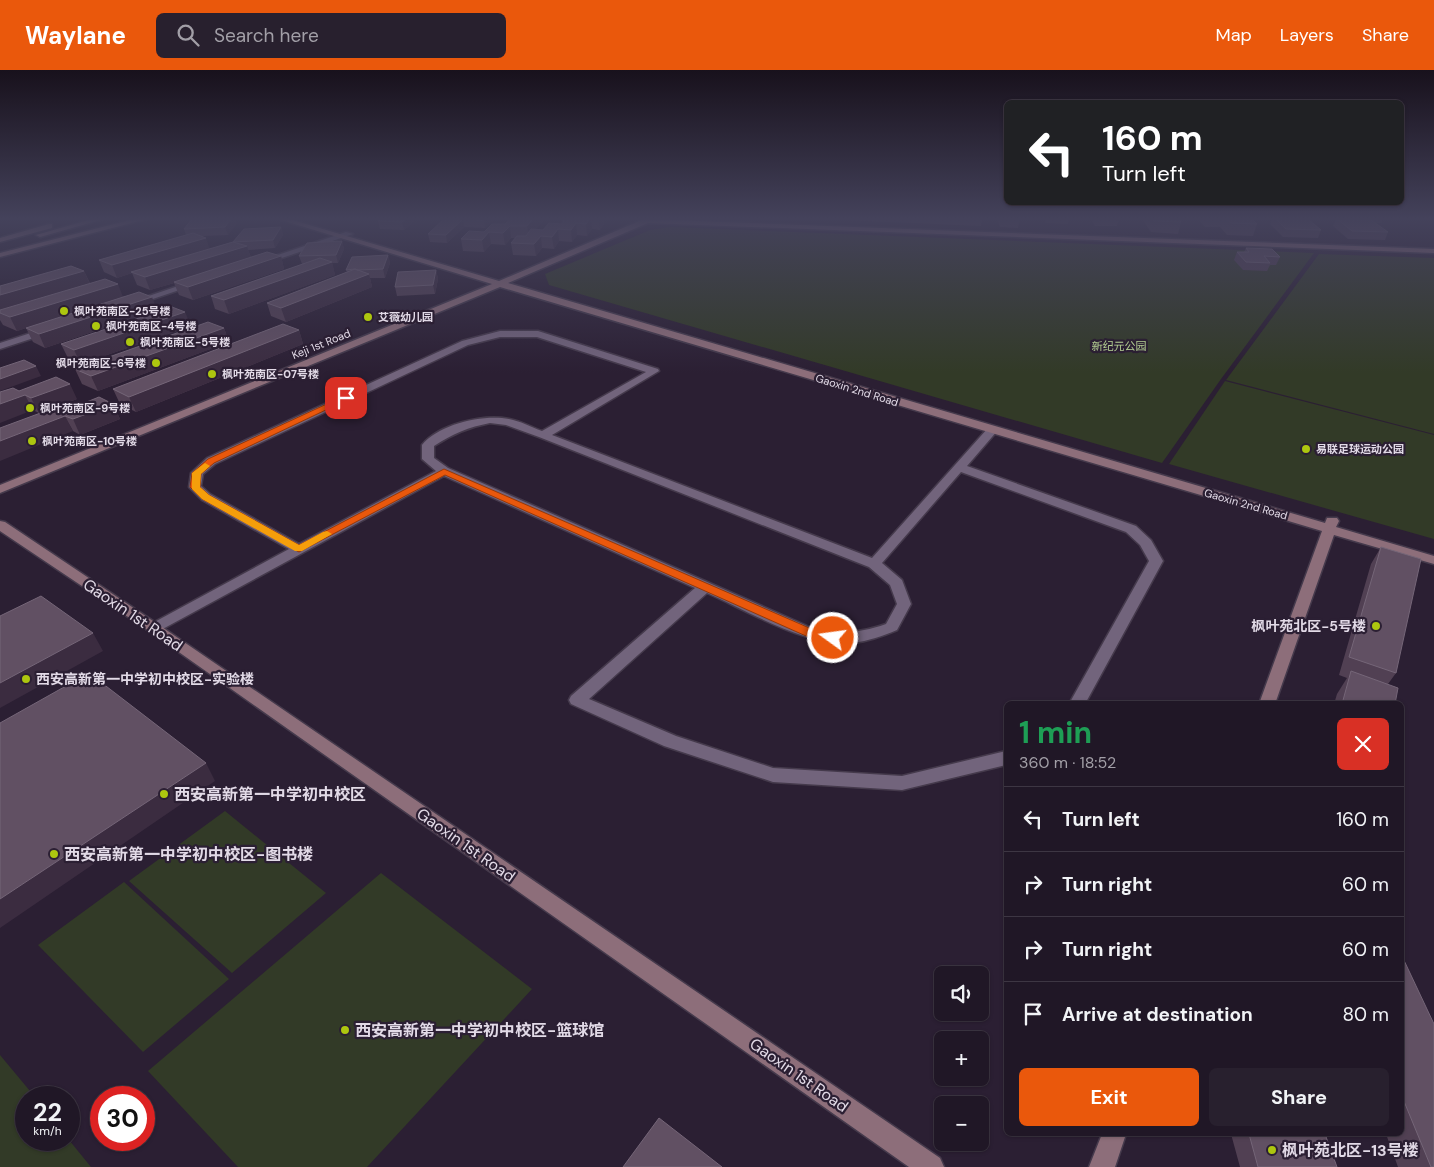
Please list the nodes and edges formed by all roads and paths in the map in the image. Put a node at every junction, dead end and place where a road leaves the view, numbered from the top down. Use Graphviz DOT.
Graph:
graph roads {
  1 [pos="464,270"];
  2 [pos="532,270"];
  3 [pos="208,279"];
  4 [pos="504,282"];
  5 [pos="123,306"];
  6 [pos="57,328"];
  7 [pos="0,346"];
  8 [pos="992,430"];
  9 [pos="543,435"];
  10 [pos="958,467"];
  11 [pos="444,471"];
  12 [pos="0,489"];
  13 [pos="0,525"];
  14 [pos="1330,525"];
  15 [pos="299,549"];
  16 [pos="1434,550"];
  17 [pos="1434,560"];
  18 [pos="874,564"];
  19 [pos="705,587"];
  20 [pos="154,628"];
  21 [pos="1079,701"];
  22 [pos="1268,701"];
  23 [pos="1004,758"];
  24 [pos="1113,1136"];
  25 [pos="931,1167"];
  26 [pos="1102,1167"];
  1 -- 4 [label="street, Gaoxin 2nd Road"];
  2 -- 4 [label="street, Keji 1st Road"];
  3 -- 5 [label="street"];
  4 -- 8 [label="street, Gaoxin 2nd Road"];
  4 -- 12 [label="street, Keji 1st Road"];
  4 -- 14 [label="street, Gaoxin 2nd Road"];
  6 -- 7 [label="street"];
  8 -- 10 [label="street"];
  8 -- 14 [label="street, Gaoxin 2nd Road"];
  9 -- 11 [label="street"];
  9 -- 15 [label="street"];
  9 -- 18 [label="street"];
  10 -- 18 [label="street"];
  10 -- 21 [label="street"];
  11 -- 15 [label="street"];
  11 -- 19 [label="street"];
  13 -- 20 [label="street, Gaoxin 1st Road"];
  14 -- 16 [label="street, Gaoxin 2nd Road"];
  14 -- 17 [label="street, Gaoxin 2nd Road"];
  14 -- 22 [label="street"];
  15 -- 20 [label="street"];
  18 -- 19 [label="street"];
  19 -- 23 [label="street"];
  20 -- 25 [label="street, Gaoxin 1st Road"];
  24 -- 26 [label="street"];
}
